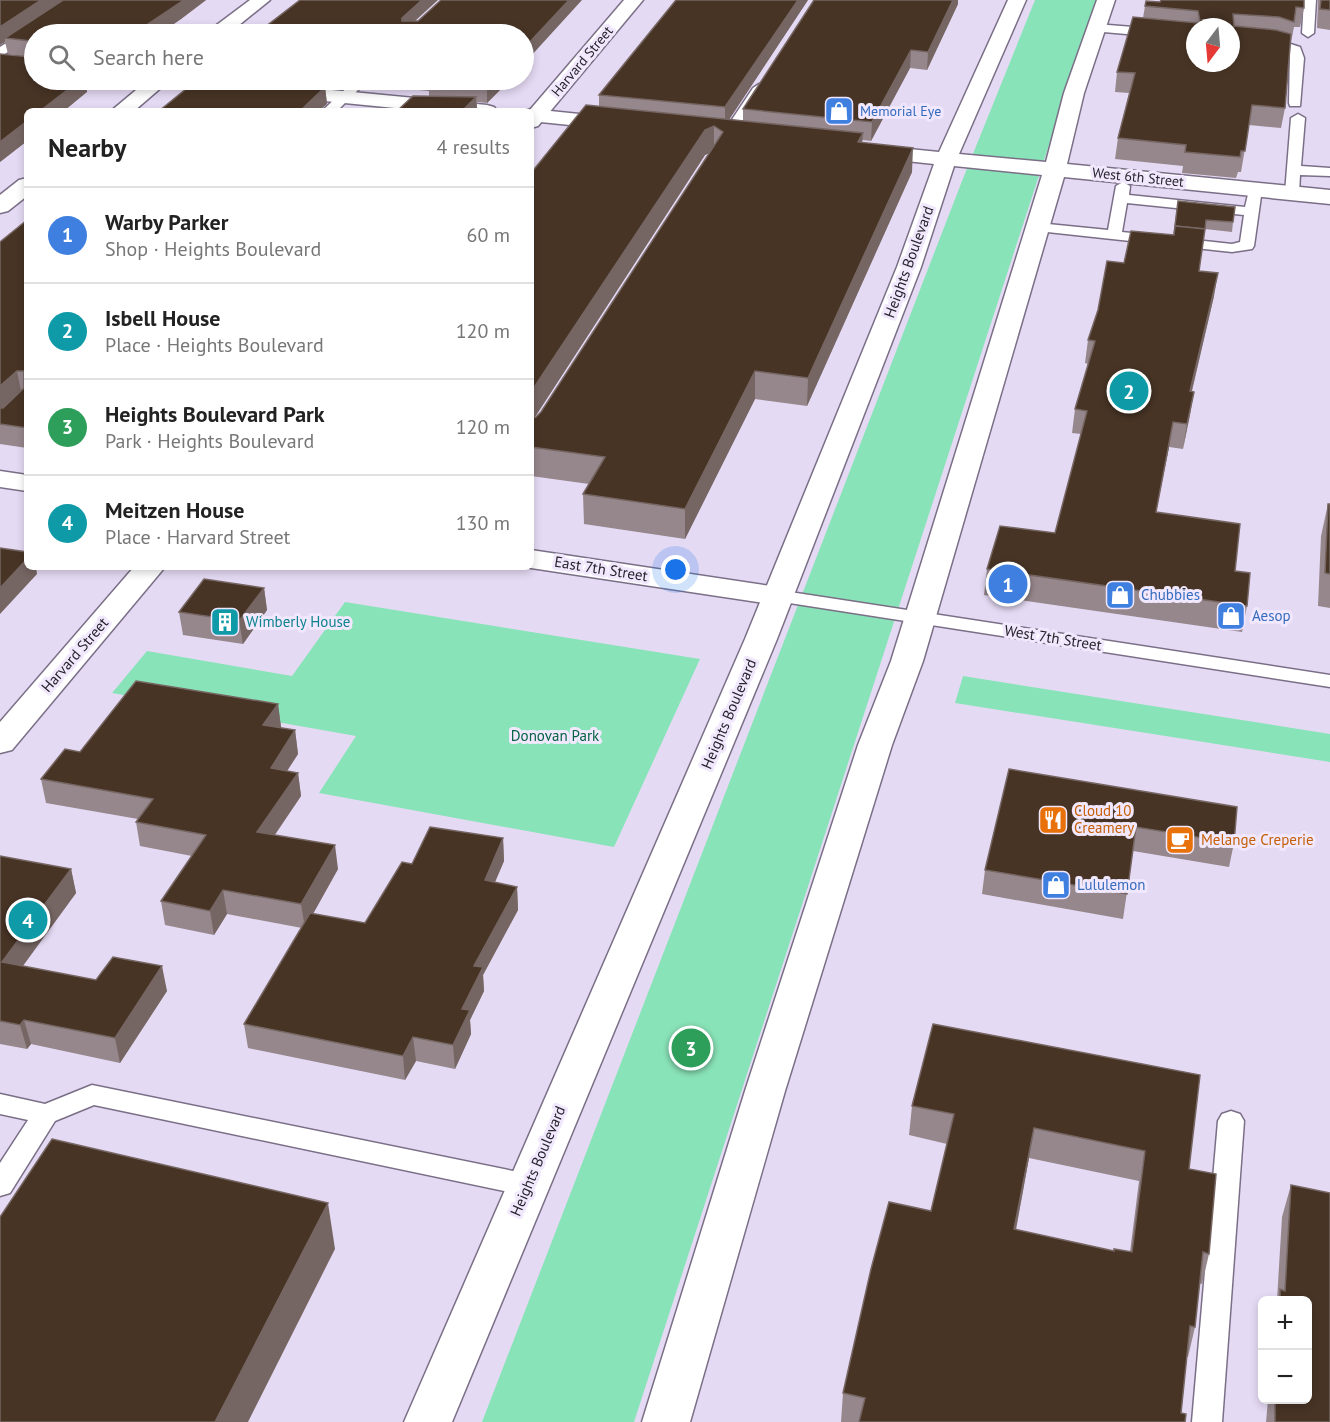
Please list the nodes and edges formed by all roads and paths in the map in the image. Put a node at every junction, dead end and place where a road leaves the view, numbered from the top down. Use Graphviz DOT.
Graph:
graph roads {
  1 [pos="261,0"];
  2 [pos="633,0"];
  3 [pos="1017,0"];
  4 [pos="1106,0"];
  5 [pos="1310,0"];
  6 [pos="230,24"];
  7 [pos="1096,28"];
  8 [pos="1308,33"];
  9 [pos="1186,35"];
  10 [pos="24,37"];
  11 [pos="1240,40"];
  12 [pos="0,53"];
  13 [pos="0,62"];
  14 [pos="23,64"];
  15 [pos="768,74"];
  16 [pos="147,90"];
  17 [pos="274,90"];
  18 [pos="351,90"];
  19 [pos="344,97"];
  20 [pos="1295,103"];
  21 [pos="125,108"];
  22 [pos="332,108"];
  23 [pos="456,108"];
  24 [pos="534,117"];
  25 [pos="534,118"];
  26 [pos="1298,118"];
  27 [pos="642,127"];
  28 [pos="707,134"];
  29 [pos="728,136"];
  30 [pos="752,138"];
  31 [pos="845,148"];
  32 [pos="946,159"];
  33 [pos="1055,169"];
  34 [pos="1294,170"];
  35 [pos="1330,172"];
  36 [pos="1125,176"];
  37 [pos="24,187"];
  38 [pos="1255,189"];
  39 [pos="1292,193"];
  40 [pos="1330,197"];
  41 [pos="1121,198"];
  42 [pos="0,206"];
  43 [pos="1252,212"];
  44 [pos="1038,227"];
  45 [pos="1114,236"];
  46 [pos="0,479"];
  47 [pos="24,483"];
  48 [pos="534,559"];
  49 [pos="147,570"];
  50 [pos="777,596"];
  51 [pos="919,618"];
  52 [pos="1330,681"];
  53 [pos="0,742"];
  54 [pos="0,1104"];
  55 [pos="46,1114"];
  56 [pos="1231,1121"];
  57 [pos="0,1185"];
  58 [pos="528,1185"];
  59 [pos="428,1422"];
  60 [pos="666,1422"];
  61 [pos="1207,1422"];
  1 -- 6 [label="main road"];
  2 -- 24 [label="main road, Harvard Street"];
  3 -- 32 [label="main road, Heights Boulevard"];
  4 -- 7 [label="main road"];
  5 -- 8 [label="lane"];
  7 -- 9 [label="lane"];
  7 -- 33 [label="main road"];
  10 -- 12 [label="lane"];
  11 -- 20 [label="lane"];
  13 -- 14 [label="main road"];
  15 -- 29 [label="lane"];
  16 -- 21 [label="main road"];
  17 -- 19 [label="main road"];
  18 -- 19 [label="lane"];
  19 -- 22 [label="lane"];
  19 -- 23 [label="main road"];
  25 -- 27 [label="main road"];
  26 -- 34 [label="lane"];
  28 -- 29 [label="main road"];
  29 -- 30 [label="main road"];
  31 -- 32 [label="main road, West 6th Street"];
  32 -- 33 [label="main road, West 6th Street"];
  32 -- 50 [label="main road, Heights Boulevard"];
  33 -- 36 [label="main road, West 6th Street"];
  33 -- 44 [label="main road"];
  34 -- 35 [label="lane"];
  34 -- 39 [label="lane"];
  36 -- 38 [label="main road, West 6th Street"];
  36 -- 41 [label="lane"];
  37 -- 42 [label="main road"];
  38 -- 39 [label="main road, West 6th Street"];
  38 -- 43 [label="lane"];
  39 -- 40 [label="main road, West 6th Street"];
  41 -- 43 [label="lane"];
  41 -- 45 [label="lane"];
  43 -- 45 [label="lane"];
  44 -- 45 [label="lane"];
  44 -- 51 [label="main road"];
  46 -- 47 [label="main road"];
  48 -- 50 [label="main road, East 7th Street"];
  49 -- 53 [label="main road, Harvard Street"];
  50 -- 51 [label="lane, West 7th Street"];
  50 -- 58 [label="main road, Heights Boulevard"];
  51 -- 52 [label="lane, West 7th Street"];
  51 -- 60 [label="main road"];
  54 -- 55 [label="lane"];
  55 -- 57 [label="lane"];
  55 -- 58 [label="lane"];
  56 -- 61 [label="lane"];
  58 -- 59 [label="main road, Heights Boulevard"];
}
